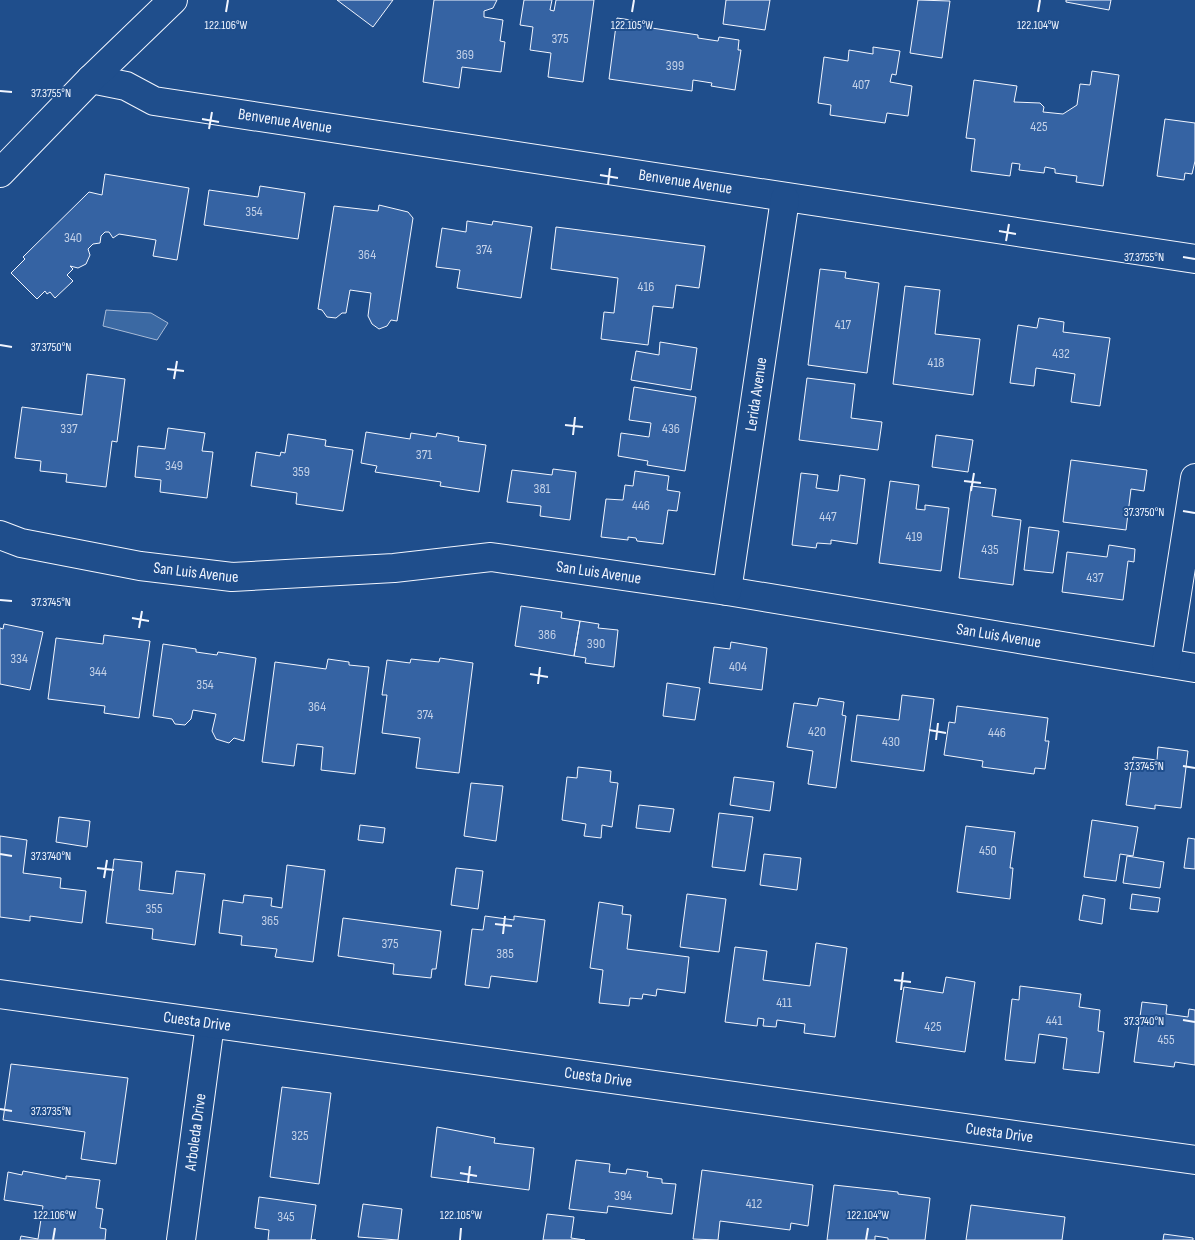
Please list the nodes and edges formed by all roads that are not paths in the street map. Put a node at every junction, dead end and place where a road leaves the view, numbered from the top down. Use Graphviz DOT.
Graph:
graph roads {
  1 [pos="173,0"];
  2 [pos="91,79"];
  3 [pos="0,173"];
  4 [pos="786,198"];
  5 [pos="1195,259"];
  6 [pos="1195,478"];
  7 [pos="0,535"];
  8 [pos="728,591"];
  9 [pos="1166,663"];
  10 [pos="1195,668"];
  11 [pos="0,994"];
  12 [pos="210,1024"];
  13 [pos="1195,1160"];
  14 [pos="181,1240"];
  1 -- 2 [label="street"];
  2 -- 3 [label="street"];
  2 -- 4 [label="street, Benvenue Avenue"];
  4 -- 5 [label="street, Benvenue Avenue"];
  4 -- 8 [label="street, Lerida Avenue"];
  6 -- 9 [label="street"];
  7 -- 8 [label="street, San Luis Avenue"];
  8 -- 9 [label="street, San Luis Avenue"];
  9 -- 10 [label="street, San Luis Avenue"];
  11 -- 12 [label="street, Cuesta Drive"];
  12 -- 13 [label="street, Cuesta Drive"];
  12 -- 14 [label="street, Arboleda Drive"];
}
